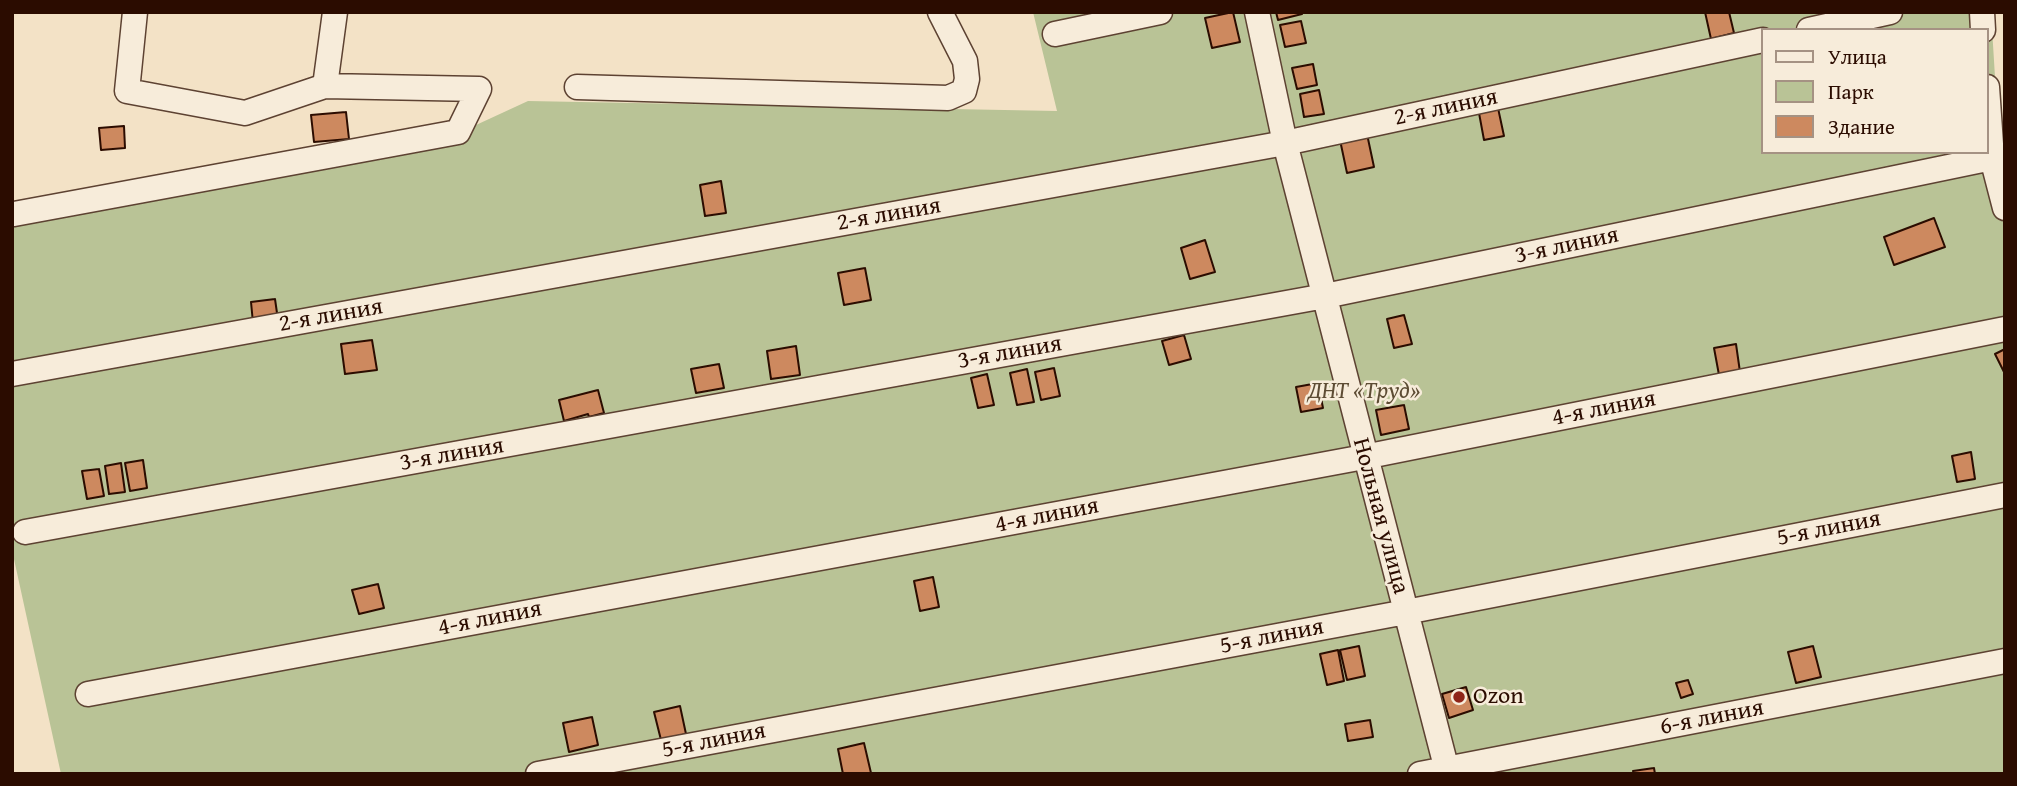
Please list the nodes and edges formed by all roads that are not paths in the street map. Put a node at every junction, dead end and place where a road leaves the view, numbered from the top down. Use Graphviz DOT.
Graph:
graph roads {
  1 [pos="135,12"];
  2 [pos="335,12"];
  3 [pos="940,12"];
  4 [pos="1160,12"];
  5 [pos="1257,12"];
  6 [pos="1890,12"];
  7 [pos="1818,28"];
  8 [pos="1055,34"];
  9 [pos="1762,40"];
  10 [pos="326,86"];
  11 [pos="577,87"];
  12 [pos="1989,115"];
  13 [pos="1285,144"];
  14 [pos="1992,158"];
  15 [pos="2005,208"];
  16 [pos="14,214"];
  17 [pos="1325,296"];
  18 [pos="2005,329"];
  19 [pos="12,374"];
  20 [pos="1364,457"];
  21 [pos="2005,495"];
  22 [pos="25,533"];
  23 [pos="1406,612"];
  24 [pos="2005,661"];
  25 [pos="88,694"];
  26 [pos="1448,771"];
  27 [pos="538,774"];
  28 [pos="1420,774"];
  1 -- 10 [label="street"];
  2 -- 10 [label="street"];
  3 -- 11 [label="street"];
  4 -- 8 [label="street"];
  5 -- 13 [label="street, Нольная улица"];
  6 -- 7 [label="street"];
  9 -- 13 [label="street, 2-я линия"];
  10 -- 16 [label="street"];
  12 -- 14 [label="street"];
  13 -- 17 [label="street, Нольная улица"];
  13 -- 19 [label="street, 2-я линия"];
  14 -- 15 [label="street"];
  14 -- 17 [label="street, 3-я линия"];
  17 -- 20 [label="street, Нольная улица"];
  17 -- 22 [label="street, 3-я линия"];
  18 -- 20 [label="street, 4-я линия"];
  20 -- 23 [label="street, Нольная улица"];
  20 -- 25 [label="street, 4-я линия"];
  21 -- 23 [label="street, 5-я линия"];
  23 -- 26 [label="street, Нольная улица"];
  23 -- 27 [label="street, 5-я линия"];
  24 -- 26 [label="street, 6-я линия"];
  26 -- 28 [label="street, 6-я линия"];
}
